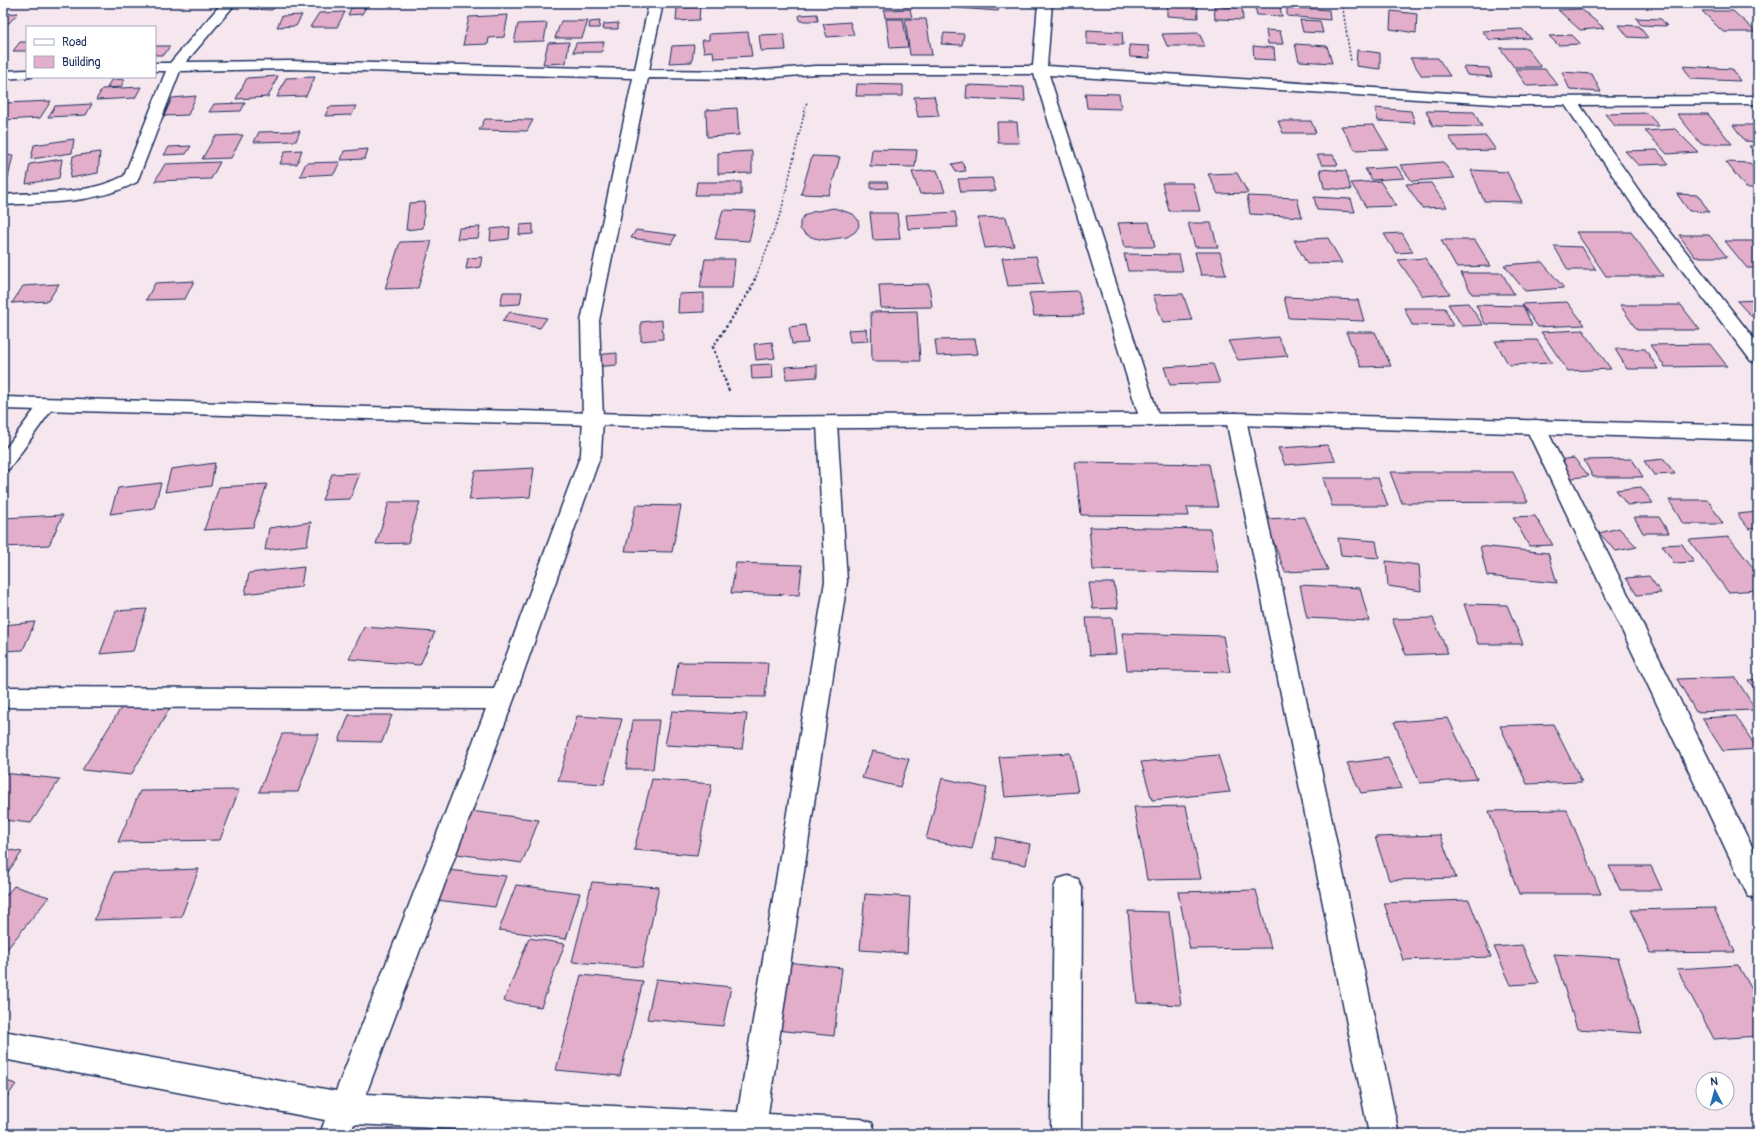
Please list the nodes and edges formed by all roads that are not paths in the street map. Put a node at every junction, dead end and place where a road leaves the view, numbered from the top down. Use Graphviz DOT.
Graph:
graph roads {
  1 [pos="229,3"];
  2 [pos="656,3"];
  3 [pos="1045,3"];
  4 [pos="175,66"];
  5 [pos="156,67"];
  6 [pos="1040,70"];
  7 [pos="642,73"];
  8 [pos="26,74"];
  9 [pos="3,75"];
  10 [pos="1758,100"];
  11 [pos="1570,101"];
  12 [pos="3,200"];
  13 [pos="1758,357"];
  14 [pos="3,404"];
  15 [pos="47,405"];
  16 [pos="593,419"];
  17 [pos="1236,419"];
  18 [pos="1150,420"];
  19 [pos="828,423"];
  20 [pos="1535,426"];
  21 [pos="1758,433"];
  22 [pos="3,466"];
  23 [pos="3,697"];
  24 [pos="502,699"];
  25 [pos="1758,887"];
  26 [pos="1068,888"];
  27 [pos="3,1045"];
  28 [pos="339,1121"];
  29 [pos="751,1128"];
  30 [pos="861,1134"];
  31 [pos="1066,1134"];
  32 [pos="1384,1134"];
  1 -- 4 [label="street"];
  2 -- 7 [label="street"];
  3 -- 6 [label="street"];
  4 -- 5 [label="street"];
  4 -- 7 [label="street"];
  4 -- 12 [label="street"];
  6 -- 7 [label="street"];
  6 -- 11 [label="street"];
  6 -- 18 [label="street"];
  7 -- 16 [label="street"];
  8 -- 9 [label="street"];
  10 -- 11 [label="street"];
  11 -- 13 [label="street"];
  14 -- 15 [label="street"];
  15 -- 16 [label="street"];
  15 -- 22 [label="lane"];
  16 -- 19 [label="street"];
  16 -- 24 [label="street"];
  17 -- 18 [label="street"];
  17 -- 20 [label="street"];
  17 -- 32 [label="street"];
  18 -- 19 [label="street"];
  19 -- 29 [label="street"];
  20 -- 21 [label="street"];
  20 -- 25 [label="street"];
  23 -- 24 [label="street"];
  24 -- 28 [label="street"];
  26 -- 31 [label="street"];
  27 -- 28 [label="street"];
  28 -- 29 [label="street"];
  29 -- 30 [label="street"];
}
